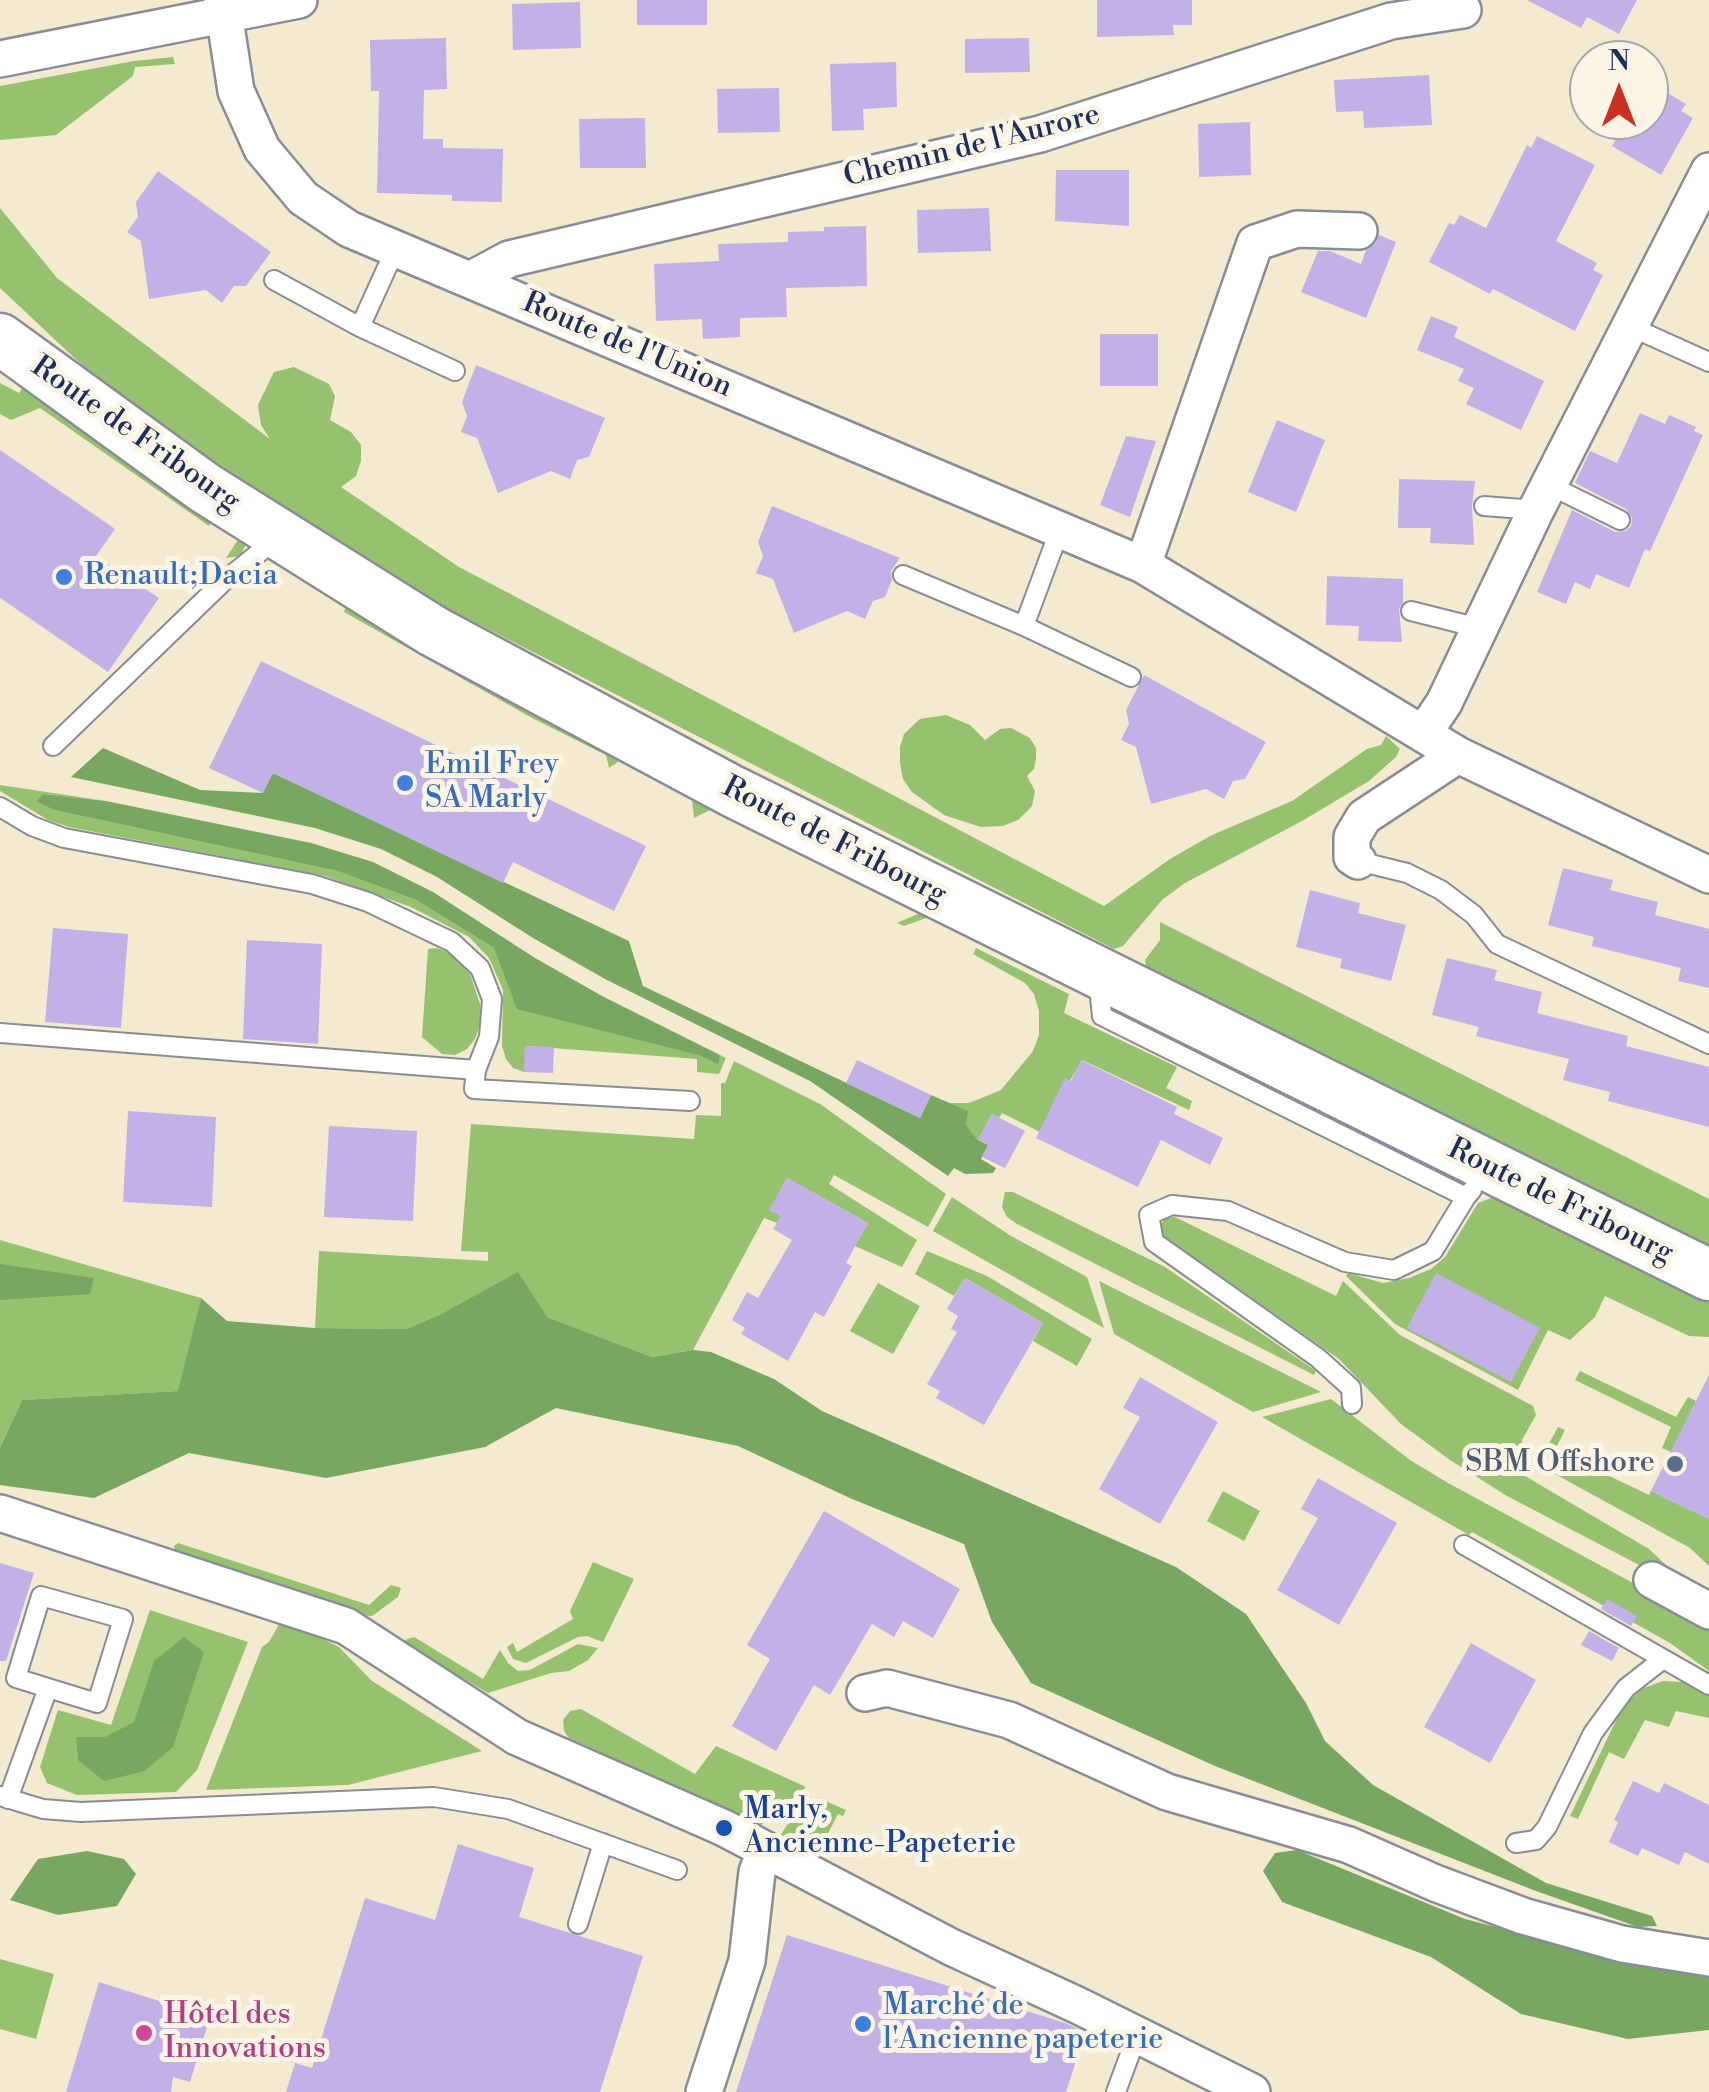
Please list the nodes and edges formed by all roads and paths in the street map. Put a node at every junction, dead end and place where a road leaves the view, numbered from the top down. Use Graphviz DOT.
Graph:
graph roads {
  1 [pos="300,0"];
  2 [pos="1464,5"];
  3 [pos="224,8"];
  4 [pos="0,59"];
  5 [pos="1709,171"];
  6 [pos="1696,224"];
  7 [pos="1359,231"];
  8 [pos="396,250"];
  9 [pos="274,280"];
  10 [pos="470,280"];
  11 [pos="1629,326"];
  12 [pos="360,327"];
  13 [pos="0,339"];
  14 [pos="1709,362"];
  15 [pos="455,371"];
  16 [pos="1542,497"];
  17 [pos="1484,506"];
  18 [pos="1620,520"];
  19 [pos="1060,529"];
  20 [pos="280,535"];
  21 [pos="1143,565"];
  22 [pos="903,575"];
  23 [pos="1411,611"];
  24 [pos="1024,626"];
  25 [pos="1478,628"];
  26 [pos="1130,677"];
  27 [pos="1423,734"];
  28 [pos="53,746"];
  29 [pos="1458,754"];
  30 [pos="0,807"];
  31 [pos="1358,862"];
  32 [pos="1709,875"];
  33 [pos="0,1033"];
  34 [pos="1709,1044"];
  35 [pos="476,1070"];
  36 [pos="690,1101"];
  37 [pos="1478,1182"];
  38 [pos="1709,1275"];
  39 [pos="1352,1404"];
  40 [pos="0,1514"];
  41 [pos="1464,1546"];
  42 [pos="1652,1580"];
  43 [pos="1709,1611"];
  44 [pos="1664,1659"];
  45 [pos="1709,1685"];
  46 [pos="48,1688"];
  47 [pos="865,1693"];
  48 [pos="4,1798"];
  49 [pos="603,1844"];
  50 [pos="1516,1844"];
  51 [pos="766,1851"];
  52 [pos="676,1870"];
  53 [pos="578,1924"];
  54 [pos="1709,1958"];
  55 [pos="1137,2035"];
  56 [pos="704,2092"];
  57 [pos="1116,2092"];
  58 [pos="1252,2092"];
  1 -- 3 [label="street"];
  2 -- 10 [label="street, Chemin de l'Aurore"];
  3 -- 4 [label="street"];
  3 -- 8 [label="street, Route de l'Union"];
  5 -- 6 [label="street"];
  6 -- 11 [label="street"];
  7 -- 21 [label="street"];
  8 -- 10 [label="street, Route de l'Union"];
  8 -- 12 [label="lane"];
  9 -- 12 [label="lane"];
  10 -- 19 [label="street, Route de l'Union"];
  11 -- 14 [label="lane"];
  11 -- 16 [label="street"];
  12 -- 15 [label="lane"];
  13 -- 20 [label="main road, Route de Fribourg"];
  16 -- 17 [label="lane"];
  16 -- 18 [label="lane"];
  16 -- 25 [label="street"];
  19 -- 21 [label="street, Route de l'Union"];
  19 -- 24 [label="lane"];
  20 -- 28 [label="lane"];
  20 -- 37 [label="main road, Route de Fribourg"];
  21 -- 27 [label="street, Route de l'Union"];
  22 -- 24 [label="lane"];
  23 -- 25 [label="lane"];
  24 -- 26 [label="lane"];
  25 -- 27 [label="street"];
  27 -- 29 [label="street, Route de l'Union"];
  29 -- 31 [label="street"];
  29 -- 32 [label="street, Route de l'Union"];
  30 -- 35 [label="lane"];
  31 -- 34 [label="lane"];
  33 -- 35 [label="lane"];
  35 -- 36 [label="lane"];
  37 -- 38 [label="main road, Route de Fribourg"];
  37 -- 39 [label="lane"];
  40 -- 51 [label="street"];
  41 -- 44 [label="lane"];
  42 -- 43 [label="street"];
  44 -- 45 [label="lane"];
  44 -- 50 [label="lane"];
  46 -- 46 [label="lane"];
  46 -- 48 [label="lane"];
  47 -- 54 [label="street"];
  48 -- 49 [label="lane"];
  49 -- 52 [label="lane"];
  49 -- 53 [label="lane"];
  51 -- 55 [label="street"];
  51 -- 56 [label="street"];
  55 -- 57 [label="lane"];
  55 -- 58 [label="street"];
}
